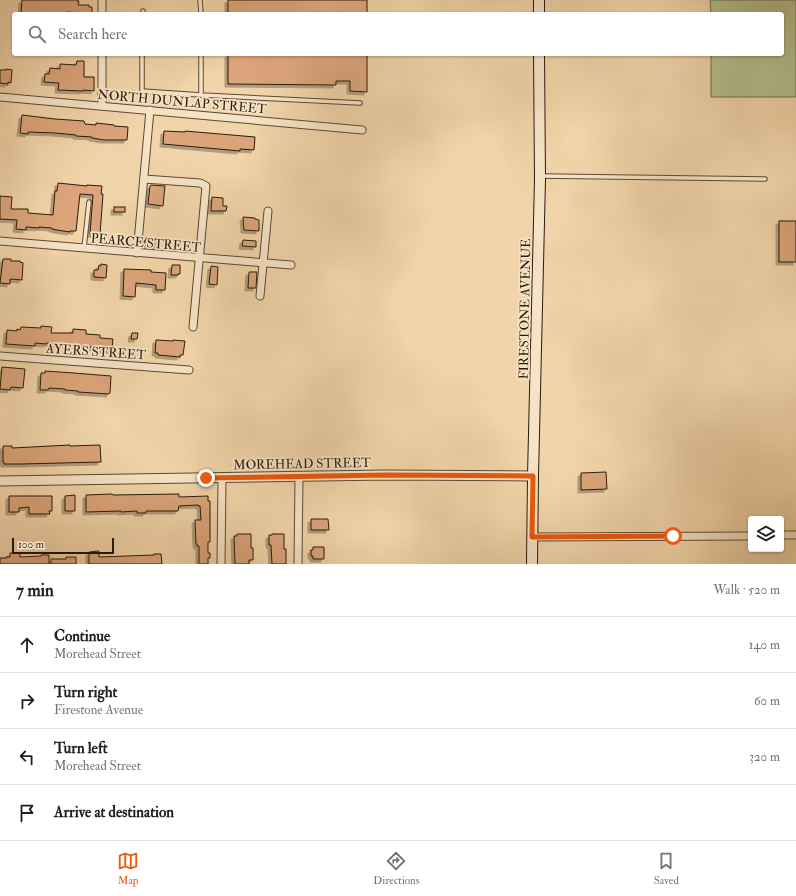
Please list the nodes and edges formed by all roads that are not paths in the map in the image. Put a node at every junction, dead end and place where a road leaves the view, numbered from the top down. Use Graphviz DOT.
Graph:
graph roads {
  1 [pos="102,0"];
  2 [pos="200,0"];
  3 [pos="539,0"];
  4 [pos="102,12"];
  5 [pos="201,12"];
  6 [pos="539,12"];
  7 [pos="102,56"];
  8 [pos="142,56"];
  9 [pos="201,56"];
  10 [pos="539,56"];
  11 [pos="201,95"];
  12 [pos="0,97"];
  13 [pos="360,104"];
  14 [pos="102,106"];
  15 [pos="150,110"];
  16 [pos="362,130"];
  17 [pos="540,176"];
  18 [pos="144,179"];
  19 [pos="765,180"];
  20 [pos="89,202"];
  21 [pos="268,211"];
  22 [pos="0,241"];
  23 [pos="84,249"];
  24 [pos="137,253"];
  25 [pos="199,258"];
  26 [pos="263,263"];
  27 [pos="291,265"];
  28 [pos="260,296"];
  29 [pos="193,327"];
  30 [pos="0,356"];
  31 [pos="189,370"];
  32 [pos="533,476"];
  33 [pos="299,477"];
  34 [pos="222,478"];
  35 [pos="0,481"];
  36 [pos="796,535"];
  37 [pos="748,536"];
  38 [pos="784,536"];
  39 [pos="532,537"];
  40 [pos="221,564"];
  41 [pos="298,564"];
  42 [pos="532,564"];
  1 -- 4 [label="street"];
  2 -- 5 [label="lane"];
  3 -- 6 [label="main road"];
  7 -- 14 [label="street"];
  8 -- 11 [label="lane"];
  9 -- 11 [label="lane"];
  10 -- 17 [label="main road, FIRESTONE AVENUE"];
  11 -- 13 [label="lane"];
  12 -- 14 [label="street, NORTH DUNLAP STREET"];
  14 -- 15 [label="street, NORTH DUNLAP STREET"];
  15 -- 16 [label="street, NORTH DUNLAP STREET"];
  15 -- 18 [label="street"];
  17 -- 19 [label="lane"];
  17 -- 32 [label="main road, FIRESTONE AVENUE"];
  18 -- 24 [label="street"];
  18 -- 25 [label="street"];
  20 -- 23 [label="lane"];
  21 -- 26 [label="street"];
  22 -- 23 [label="street, PEARCE STREET"];
  23 -- 24 [label="street, PEARCE STREET"];
  24 -- 25 [label="street, PEARCE STREET"];
  25 -- 26 [label="street, PEARCE STREET"];
  25 -- 29 [label="street"];
  26 -- 27 [label="street, PEARCE STREET"];
  26 -- 28 [label="street"];
  30 -- 31 [label="street, AYERS STREET"];
  32 -- 33 [label="street, MOREHEAD STREET"];
  32 -- 39 [label="main road, FIRESTONE AVENUE"];
  33 -- 34 [label="street, MOREHEAD STREET"];
  33 -- 41 [label="street"];
  34 -- 35 [label="street, MOREHEAD STREET"];
  34 -- 40 [label="street"];
  36 -- 38 [label="street"];
  37 -- 39 [label="street"];
  39 -- 42 [label="main road, FIRESTONE AVENUE"];
}
